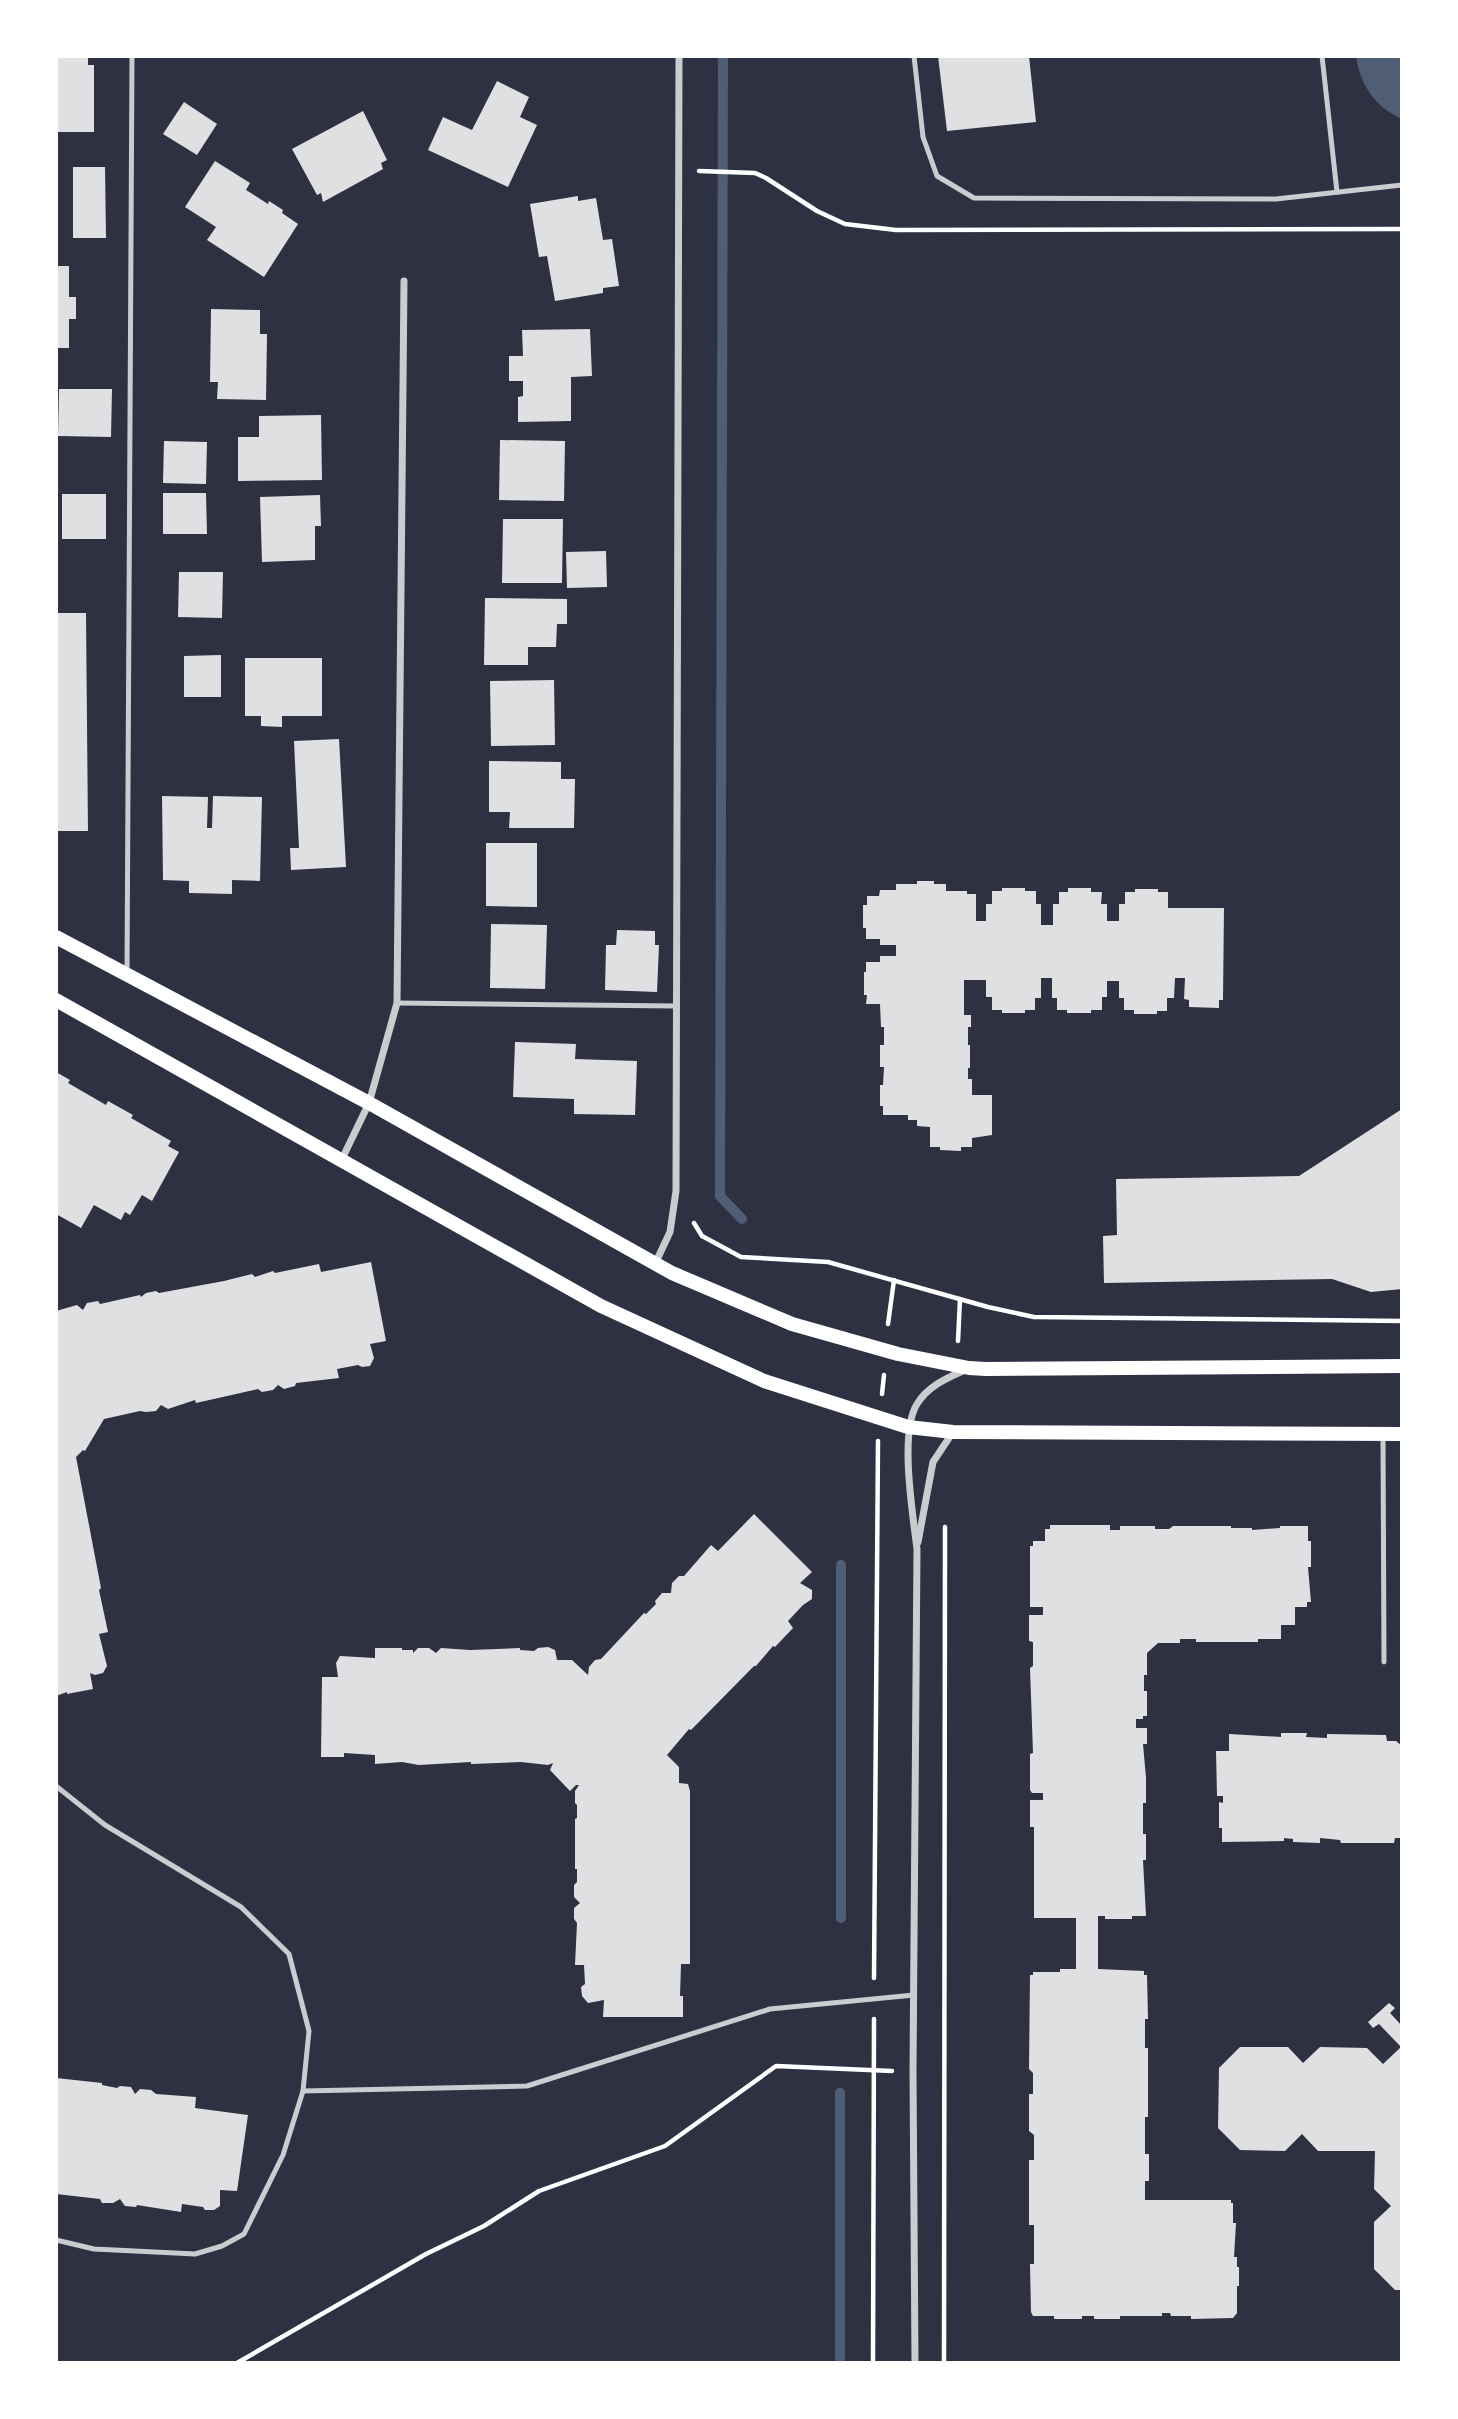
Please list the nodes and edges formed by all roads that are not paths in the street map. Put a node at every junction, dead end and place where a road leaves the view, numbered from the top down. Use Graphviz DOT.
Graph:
graph roads {
  1 [pos="132,56"];
  2 [pos="679,56"];
  3 [pos="914,56"];
  4 [pos="1322,56"];
  5 [pos="1402,185"];
  6 [pos="1337,192"];
  7 [pos="404,281"];
  8 [pos="56,937"];
  9 [pos="127,973"];
  10 [pos="56,1000"];
  11 [pos="397,1003"];
  12 [pos="676,1006"];
  13 [pos="369,1103"];
  14 [pos="342,1160"];
  15 [pos="655,1264"];
  16 [pos="1402,1366"];
  17 [pos="963,1367"];
  18 [pos="908,1427"];
  19 [pos="953,1432"];
  20 [pos="1402,1434"];
  21 [pos="1383,1435"];
  22 [pos="917,1549"];
  23 [pos="1384,1662"];
  24 [pos="56,1786"];
  25 [pos="914,1995"];
  26 [pos="303,2091"];
  27 [pos="56,2240"];
  28 [pos="915,2363"];
  1 -- 9 [label="lane"];
  2 -- 12 [label="street"];
  3 -- 6 [label="lane"];
  4 -- 6 [label="lane"];
  5 -- 6 [label="lane"];
  7 -- 11 [label="street"];
  8 -- 9 [label="main road"];
  9 -- 13 [label="main road"];
  10 -- 14 [label="main road"];
  11 -- 12 [label="lane"];
  11 -- 13 [label="street"];
  12 -- 15 [label="street"];
  13 -- 14 [label="street"];
  13 -- 15 [label="main road"];
  14 -- 18 [label="main road"];
  15 -- 17 [label="main road"];
  16 -- 17 [label="main road"];
  17 -- 18 [label="street"];
  18 -- 19 [label="main road"];
  18 -- 22 [label="street"];
  19 -- 21 [label="main road"];
  19 -- 22 [label="street"];
  20 -- 21 [label="main road"];
  21 -- 23 [label="lane"];
  22 -- 25 [label="street"];
  24 -- 26 [label="lane"];
  25 -- 26 [label="lane"];
  25 -- 28 [label="street"];
  26 -- 27 [label="lane"];
}
